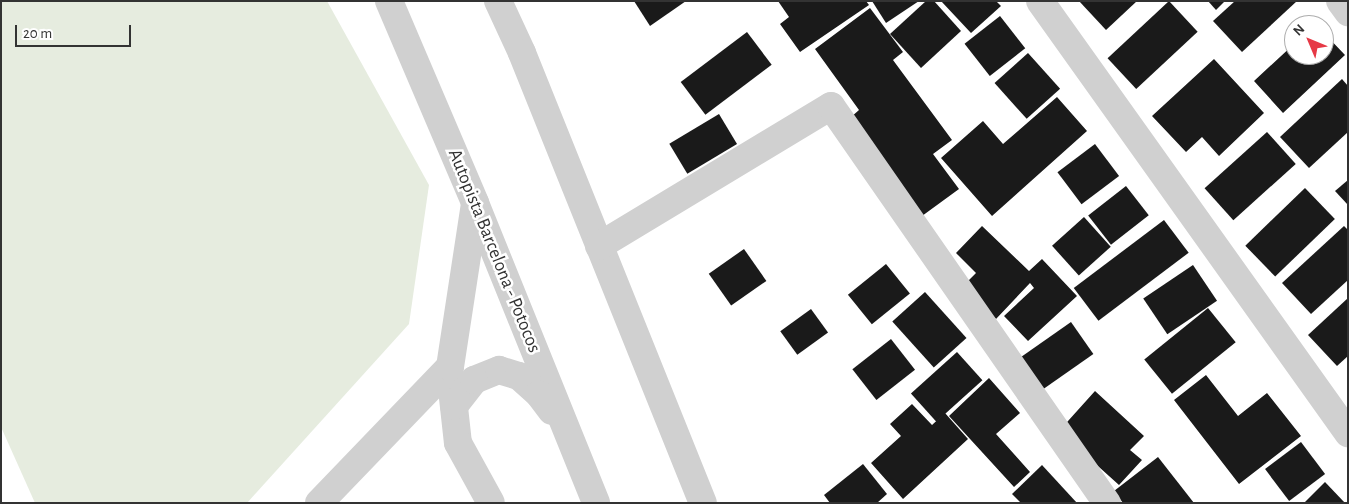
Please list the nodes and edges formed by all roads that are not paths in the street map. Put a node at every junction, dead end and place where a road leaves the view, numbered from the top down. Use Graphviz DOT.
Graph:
graph roads {
  1 [pos="390,1"];
  2 [pos="498,1"];
  3 [pos="1040,1"];
  4 [pos="1340,1"];
  5 [pos="1348,12"];
  6 [pos="475,203"];
  7 [pos="600,246"];
  8 [pos="450,367"];
  9 [pos="454,406"];
  10 [pos="566,430"];
  11 [pos="1348,433"];
  12 [pos="319,503"];
  13 [pos="491,503"];
  14 [pos="596,503"];
  15 [pos="702,503"];
  16 [pos="1107,503"];
  1 -- 6 [label="street, Autopista Barcelona - Potocos"];
  2 -- 7 [label="street"];
  3 -- 11 [label="street"];
  4 -- 5 [label="street"];
  6 -- 8 [label="street"];
  6 -- 10 [label="street, Autopista Barcelona - Potocos"];
  7 -- 15 [label="street"];
  7 -- 16 [label="street"];
  8 -- 9 [label="street"];
  8 -- 12 [label="street"];
  9 -- 10 [label="street"];
  9 -- 13 [label="street"];
  10 -- 14 [label="street, Autopista Barcelona - Potocos"];
}
